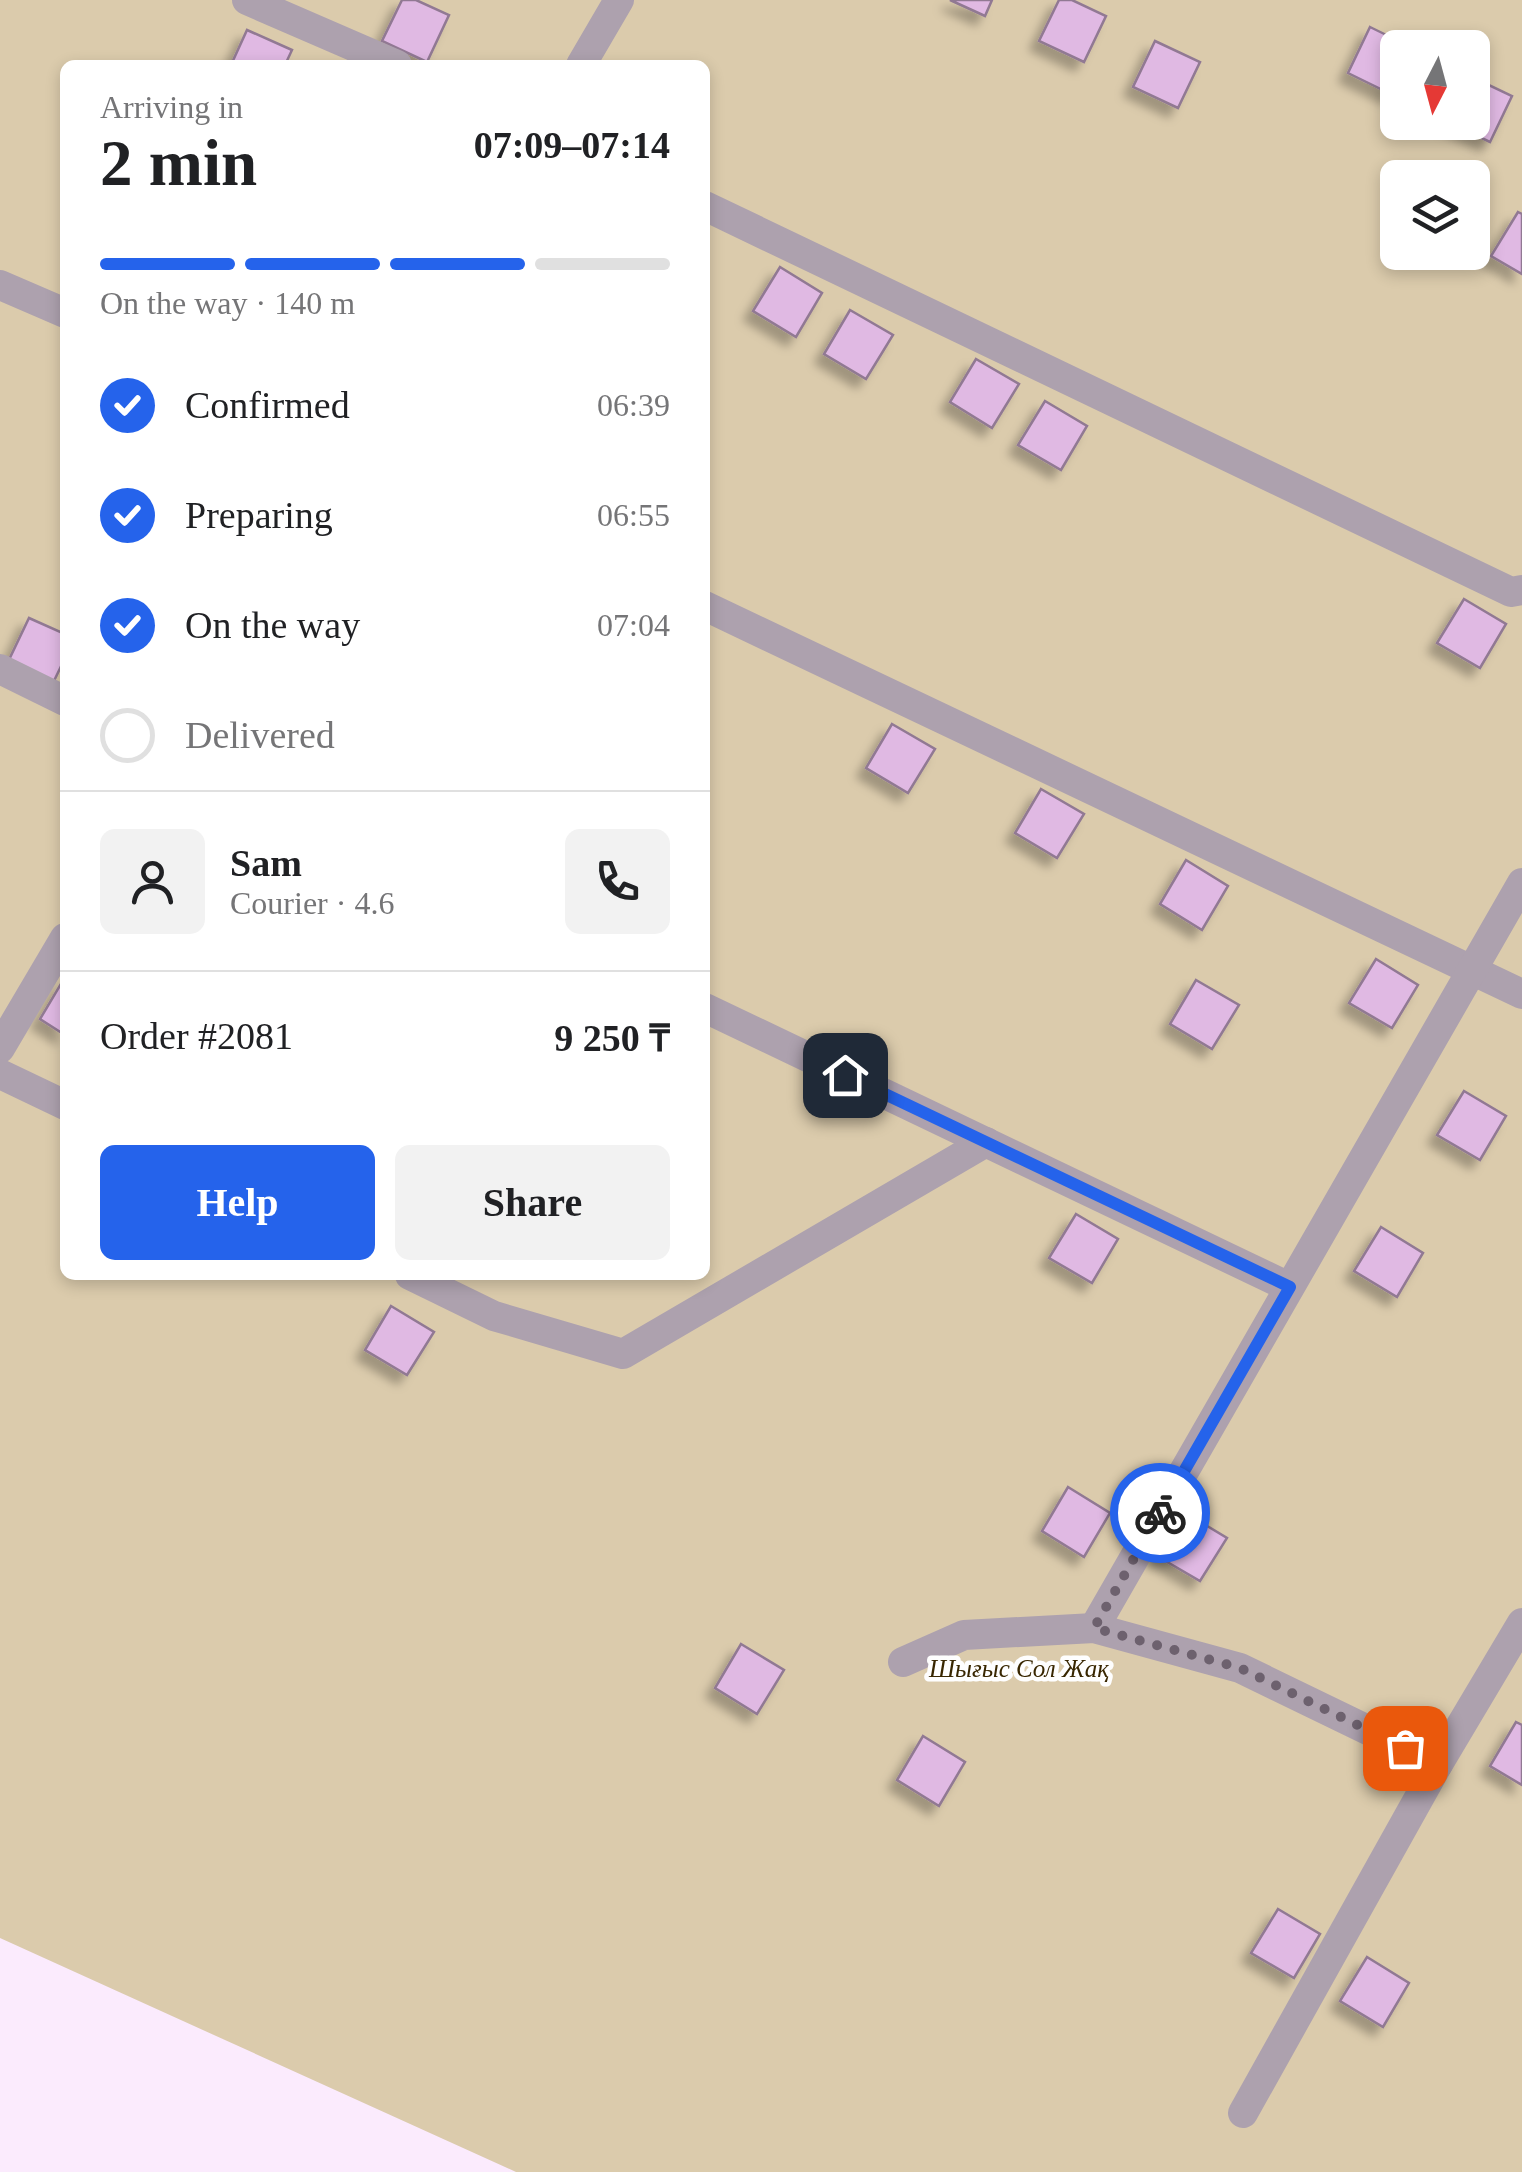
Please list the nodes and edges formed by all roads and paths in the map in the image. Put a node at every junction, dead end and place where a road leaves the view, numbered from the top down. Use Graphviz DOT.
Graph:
graph roads {
  1 [pos="247,0"];
  2 [pos="618,0"];
  3 [pos="385,60"];
  4 [pos="583,60"];
  5 [pos="710,208"];
  6 [pos="0,284"];
  7 [pos="60,311"];
  8 [pos="1522,590"];
  9 [pos="710,608"];
  10 [pos="0,669"];
  11 [pos="60,699"];
  12 [pos="1522,883"];
  13 [pos="60,946"];
  14 [pos="1472,970"];
  15 [pos="1522,994"];
  16 [pos="710,1010"];
  17 [pos="0,1048"];
  18 [pos="0,1074"];
  19 [pos="60,1104"];
  20 [pos="986,1142"];
  21 [pos="420,1280"];
  22 [pos="1290,1287"];
  23 [pos="1522,1623"];
  24 [pos="1094,1628"];
  25 [pos="903,1662"];
  26 [pos="1438,1764"];
  27 [pos="1243,2113"];
  1 -- 3 [label="street"];
  2 -- 4 [label="street"];
  5 -- 8 [label="street"];
  6 -- 7 [label="street"];
  9 -- 14 [label="street"];
  10 -- 11 [label="street"];
  12 -- 14 [label="street"];
  13 -- 17 [label="street"];
  14 -- 15 [label="street"];
  14 -- 22 [label="street"];
  16 -- 20 [label="street"];
  18 -- 19 [label="street"];
  20 -- 21 [label="street"];
  20 -- 22 [label="street"];
  22 -- 24 [label="street"];
  23 -- 26 [label="street"];
  24 -- 25 [label="street"];
  24 -- 26 [label="street"];
  26 -- 27 [label="street"];
}
